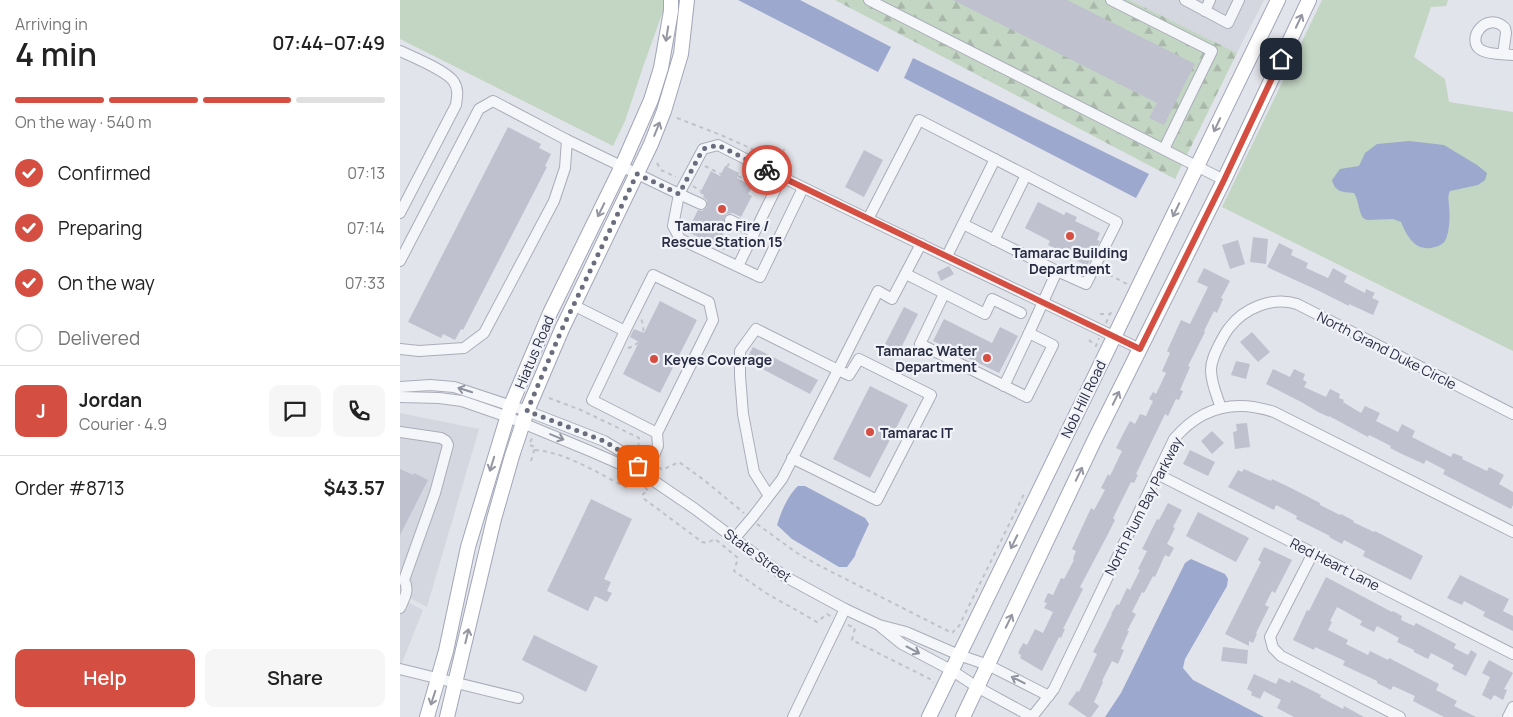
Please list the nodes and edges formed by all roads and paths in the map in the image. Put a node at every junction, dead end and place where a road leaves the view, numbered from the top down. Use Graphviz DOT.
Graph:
graph roads {
  1 [pos="671,0"];
  2 [pos="687,0"];
  3 [pos="868,0"];
  4 [pos="1111,0"];
  5 [pos="1185,0"];
  6 [pos="1210,0"];
  7 [pos="1240,0"];
  8 [pos="1278,0"];
  9 [pos="1309,0"];
  10 [pos="1205,11"];
  11 [pos="400,51"];
  12 [pos="677,118"];
  13 [pos="567,140"];
  14 [pos="784,149"];
  15 [pos="1164,149"];
  16 [pos="995,159"];
  17 [pos="697,161"];
  18 [pos="622,166"];
  19 [pos="1198,166"];
  20 [pos="637,174"];
  21 [pos="721,174"];
  22 [pos="1026,175"];
  23 [pos="781,178"];
  24 [pos="1224,180"];
  25 [pos="803,188"];
  26 [pos="679,194"];
  27 [pos="701,204"];
  28 [pos="400,213"];
  29 [pos="868,219"];
  30 [pos="730,220"];
  31 [pos="963,224"];
  32 [pos="754,232"];
  33 [pos="994,240"];
  34 [pos="921,244"];
  35 [pos="947,256"];
  36 [pos="400,261"];
  37 [pos="738,266"];
  38 [pos="1094,267"];
  39 [pos="1057,271"];
  40 [pos="906,274"];
  41 [pos="1123,292"];
  42 [pos="944,294"];
  43 [pos="1043,303"];
  44 [pos="573,305"];
  45 [pos="1114,309"];
  46 [pos="1021,313"];
  47 [pos="1100,314"];
  48 [pos="1110,314"];
  49 [pos="625,331"];
  50 [pos="1029,333"];
  51 [pos="1108,334"];
  52 [pos="1089,340"];
  53 [pos="400,349"];
  54 [pos="1140,349"];
  55 [pos="838,370"];
  56 [pos="1004,386"];
  57 [pos="400,387"];
  58 [pos="400,397"];
  59 [pos="549,398"];
  60 [pos="1221,408"];
  61 [pos="509,411"];
  62 [pos="1513,414"];
  63 [pos="529,421"];
  64 [pos="400,432"];
  65 [pos="657,433"];
  66 [pos="534,450"];
  67 [pos="792,458"];
  68 [pos="651,460"];
  69 [pos="531,461"];
  70 [pos="1157,474"];
  71 [pos="631,479"];
  72 [pos="642,479"];
  73 [pos="1028,487"];
  74 [pos="768,496"];
  75 [pos="751,519"];
  76 [pos="1513,532"];
  77 [pos="734,539"];
  78 [pos="1313,553"];
  79 [pos="402,579"];
  80 [pos="400,608"];
  81 [pos="845,609"];
  82 [pos="839,621"];
  83 [pos="878,625"];
  84 [pos="1513,654"];
  85 [pos="959,655"];
  86 [pos="988,665"];
  87 [pos="400,669"];
  88 [pos="951,670"];
  89 [pos="439,679"];
  90 [pos="456,683"];
  91 [pos="934,684"];
  92 [pos="977,687"];
  93 [pos="1049,696"];
  94 [pos="518,698"];
  95 [pos="1513,707"];
  96 [pos="427,717"];
  97 [pos="447,717"];
  98 [pos="793,717"];
  99 [pos="929,717"];
  100 [pos="963,717"];
  101 [pos="1032,717"];
  102 [pos="1400,717"];
  103 [pos="1508,717"];
  1 -- 18 [label="main road, Hiatus Road, one-way"];
  20 -- 2 [label="main road, Hiatus Road, one-way"];
  3 -- 15 [label="street"];
  4 -- 15 [label="street"];
  5 -- 10 [label="street"];
  6 -- 10 [label="street"];
  7 -- 10 [label="street"];
  8 -- 19 [label="main road, Nob Hill Road, one-way"];
  24 -- 9 [label="main road, Nob Hill Road, one-way"];
  11 -- 28 [label="street"];
  12 -- 14 [label="path"];
  13 -- 18 [label="street"];
  13 -- 36 [label="street"];
  13 -- 53 [label="street"];
  15 -- 19 [label="street"];
  16 -- 22 [label="street"];
  16 -- 29 [label="street"];
  16 -- 31 [label="street"];
  17 -- 21 [label="path"];
  17 -- 23 [label="street"];
  17 -- 26 [label="street"];
  18 -- 20 [label="street"];
  18 -- 61 [label="main road, Hiatus Road, one-way"];
  19 -- 24 [label="street"];
  19 -- 51 [label="main road, Nob Hill Road, one-way"];
  20 -- 26 [label="street"];
  20 -- 44 [label="main road, Hiatus Road"];
  22 -- 33 [label="street"];
  22 -- 38 [label="street"];
  23 -- 25 [label="street"];
  23 -- 32 [label="street"];
  24 -- 54 [label="main road, Nob Hill Road"];
  25 -- 29 [label="street"];
  25 -- 37 [label="street"];
  26 -- 27 [label="street"];
  26 -- 37 [label="street"];
  29 -- 34 [label="street"];
  30 -- 32 [label="street"];
  31 -- 33 [label="street"];
  31 -- 35 [label="street"];
  32 -- 37 [label="street"];
  33 -- 39 [label="street"];
  34 -- 35 [label="street"];
  34 -- 40 [label="street"];
  35 -- 43 [label="street"];
  38 -- 39 [label="street"];
  38 -- 41 [label="path"];
  39 -- 43 [label="street"];
  40 -- 42 [label="street"];
  40 -- 55 [label="street"];
  42 -- 46 [label="street"];
  42 -- 56 [label="street"];
  43 -- 50 [label="street"];
  43 -- 51 [label="street"];
  44 -- 49 [label="street"];
  44 -- 63 [label="main road, Hiatus Road"];
  45 -- 48 [label="path"];
  47 -- 48 [label="path"];
  48 -- 51 [label="path"];
  49 -- 65 [label="street"];
  49 -- 65 [label="street"];
  50 -- 56 [label="street"];
  50 -- 56 [label="street"];
  51 -- 52 [label="path"];
  51 -- 54 [label="street"];
  51 -- 85 [label="main road, Nob Hill Road, one-way"];
  86 -- 54 [label="main road, Nob Hill Road, one-way"];
  55 -- 67 [label="street"];
  55 -- 67 [label="street"];
  55 -- 74 [label="street"];
  61 -- 57 [label="street, one-way"];
  58 -- 61 [label="street"];
  59 -- 68 [label="path"];
  60 -- 62 [label="street, North Grand Duke Circle"];
  60 -- 70 [label="street, North Plum Bay Parkway"];
  60 -- 76 [label="street, North Plum Bay Parkway"];
  61 -- 63 [label="street"];
  61 -- 89 [label="main road, Hiatus Road, one-way"];
  63 -- 66 [label="path"];
  63 -- 72 [label="street, State Street, one-way"];
  63 -- 72 [label="street, State Street"];
  90 -- 63 [label="main road, Hiatus Road, one-way"];
  64 -- 79 [label="street"];
  65 -- 68 [label="street"];
  66 -- 69 [label="path"];
  66 -- 71 [label="path"];
  67 -- 74 [label="street"];
  68 -- 72 [label="street"];
  68 -- 75 [label="path"];
  70 -- 78 [label="street, Red Heart Lane"];
  70 -- 93 [label="street, North Plum Bay Parkway"];
  72 -- 77 [label="street, State Street"];
  72 -- 82 [label="path"];
  73 -- 75 [label="path"];
  74 -- 75 [label="street"];
  75 -- 77 [label="street"];
  77 -- 81 [label="street, State Street"];
  78 -- 84 [label="street, Red Heart Lane"];
  78 -- 102 [label="street"];
  79 -- 80 [label="street"];
  81 -- 82 [label="street"];
  81 -- 83 [label="street, State Street"];
  82 -- 91 [label="path"];
  82 -- 98 [label="street"];
  83 -- 85 [label="street, State Street"];
  83 -- 88 [label="street, State Street, one-way"];
  85 -- 86 [label="street, State Street"];
  85 -- 88 [label="main road, Nob Hill Road"];
  86 -- 92 [label="main road, Nob Hill Road"];
  93 -- 86 [label="street, State Street, one-way"];
  87 -- 89 [label="street"];
  88 -- 92 [label="street, State Street"];
  88 -- 99 [label="main road, Nob Hill Road"];
  89 -- 90 [label="street"];
  89 -- 96 [label="main road, Hiatus Road, one-way"];
  90 -- 94 [label="street"];
  90 -- 97 [label="main road, Hiatus Road"];
  92 -- 100 [label="main road, Nob Hill Road"];
  92 -- 101 [label="street, State Street"];
  93 -- 101 [label="street, North Plum Bay Parkway"];
  95 -- 103 [label="street"];
}
